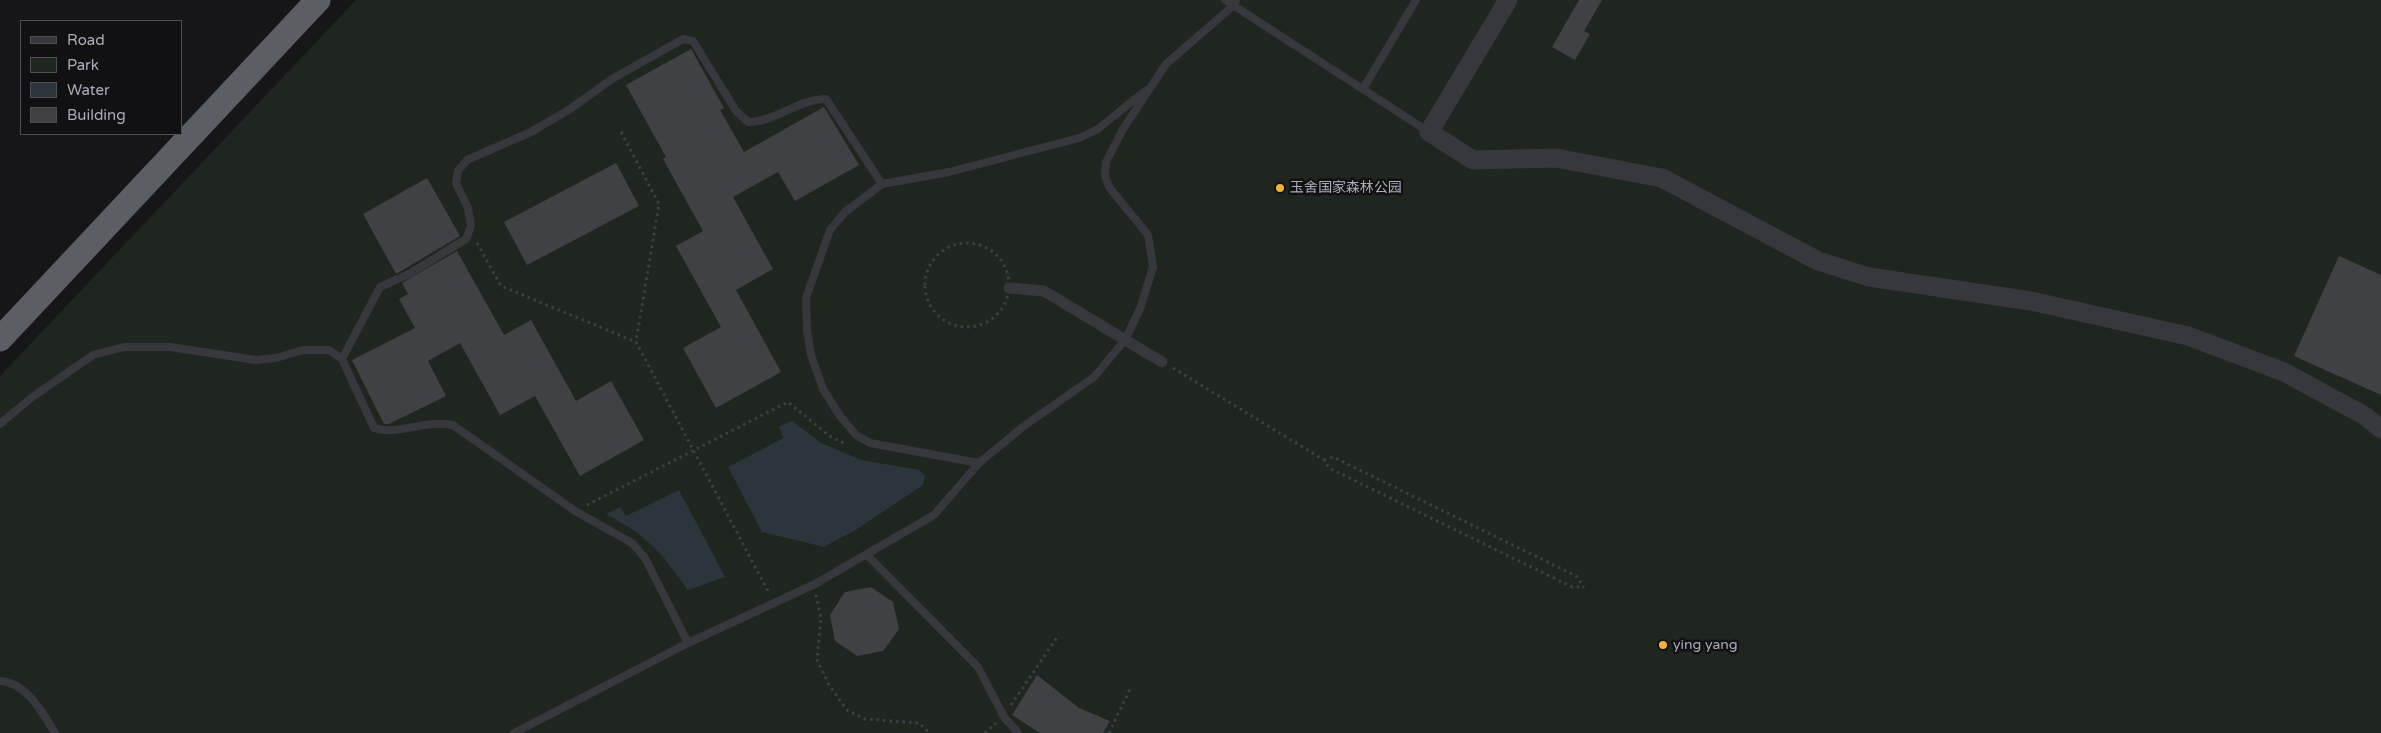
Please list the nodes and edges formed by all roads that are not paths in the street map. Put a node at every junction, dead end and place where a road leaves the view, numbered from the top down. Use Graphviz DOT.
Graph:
graph roads {
  1 [pos="318,0"];
  2 [pos="1225,0"];
  3 [pos="1416,0"];
  4 [pos="1508,0"];
  5 [pos="1234,3"];
  6 [pos="1150,87"];
  7 [pos="1363,89"];
  8 [pos="1429,132"];
  9 [pos="882,184"];
  10 [pos="1009,288"];
  11 [pos="0,339"];
  12 [pos="1125,340"];
  13 [pos="342,359"];
  14 [pos="1162,362"];
  15 [pos="0,424"];
  16 [pos="2381,429"];
  17 [pos="979,462"];
  18 [pos="867,555"];
  19 [pos="688,643"];
  20 [pos="0,681"];
  21 [pos="55,733"];
  22 [pos="514,733"];
  23 [pos="1018,733"];
  1 -- 11 [label="highway"];
  2 -- 5 [label="lane"];
  3 -- 7 [label="lane"];
  4 -- 8 [label="street"];
  5 -- 6 [label="lane"];
  5 -- 7 [label="lane"];
  6 -- 9 [label="lane"];
  6 -- 12 [label="lane"];
  7 -- 8 [label="lane"];
  8 -- 16 [label="street"];
  9 -- 13 [label="lane"];
  9 -- 17 [label="lane"];
  10 -- 12 [label="street"];
  12 -- 14 [label="street"];
  12 -- 17 [label="lane"];
  13 -- 15 [label="lane"];
  13 -- 19 [label="lane"];
  17 -- 18 [label="lane"];
  18 -- 19 [label="lane"];
  18 -- 23 [label="lane"];
  19 -- 22 [label="lane"];
  20 -- 21 [label="lane"];
}
